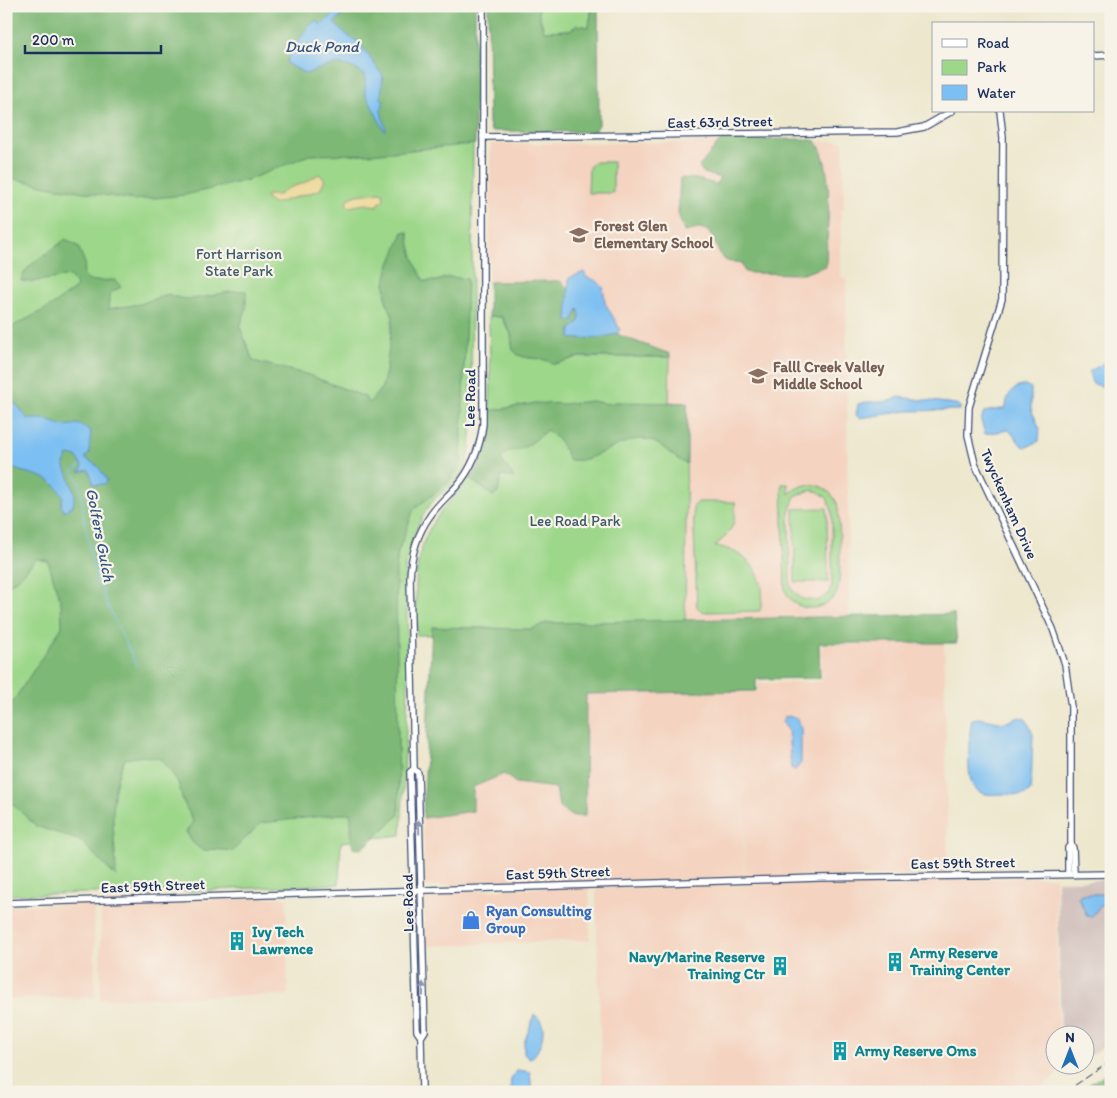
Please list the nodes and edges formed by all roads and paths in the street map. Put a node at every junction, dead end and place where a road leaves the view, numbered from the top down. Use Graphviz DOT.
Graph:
graph roads {
  1 [pos="483,6"];
  2 [pos="1111,55"];
  3 [pos="1094,56"];
  4 [pos="950,112"];
  5 [pos="1000,112"];
  6 [pos="483,137"];
  7 [pos="414,769"];
  8 [pos="1071,874"];
  9 [pos="1111,874"];
  10 [pos="412,890"];
  11 [pos="420,890"];
  12 [pos="6,903"];
  13 [pos="421,1037"];
  14 [pos="422,1092"];
  1 -- 6 [label="street, Lee Road"];
  2 -- 3 [label="street"];
  4 -- 6 [label="street, East 63rd Street"];
  5 -- 8 [label="street, Twyckenham Drive"];
  6 -- 7 [label="street, Lee Road"];
  7 -- 10 [label="street, Lee Road"];
  11 -- 7 [label="street, Lee Road, one-way"];
  8 -- 9 [label="street, East 59th Street"];
  8 -- 11 [label="street, East 59th Street"];
  10 -- 11 [label="street, East 59th Street"];
  10 -- 12 [label="street, East 59th Street"];
  10 -- 13 [label="street, Lee Road"];
  13 -- 11 [label="street, Lee Road, one-way"];
  13 -- 14 [label="street, Lee Road"];
}
